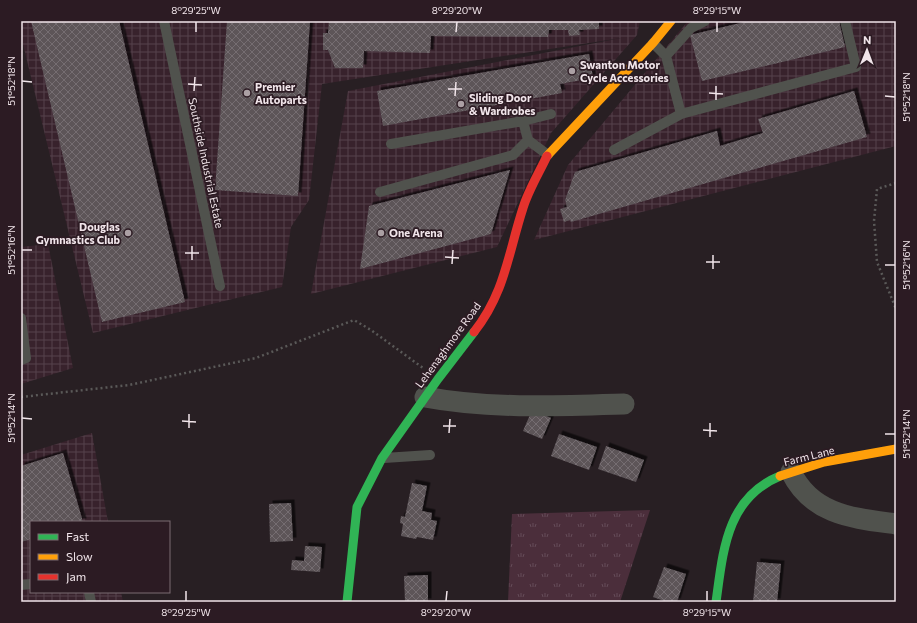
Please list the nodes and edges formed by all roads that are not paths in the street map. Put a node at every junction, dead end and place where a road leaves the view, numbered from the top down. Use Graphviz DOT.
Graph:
graph roads {
  1 [pos="164,21"];
  2 [pos="671,21"];
  3 [pos="705,21"];
  4 [pos="845,21"];
  5 [pos="653,43"];
  6 [pos="666,56"];
  7 [pos="551,114"];
  8 [pos="681,114"];
  9 [pos="523,121"];
  10 [pos="528,140"];
  11 [pos="392,144"];
  12 [pos="614,150"];
  13 [pos="548,155"];
  14 [pos="380,192"];
  15 [pos="220,286"];
  16 [pos="21,318"];
  17 [pos="21,360"];
  18 [pos="425,398"];
  19 [pos="624,404"];
  20 [pos="896,449"];
  21 [pos="430,455"];
  22 [pos="382,458"];
  23 [pos="791,472"];
  24 [pos="896,524"];
  25 [pos="347,602"];
  26 [pos="716,602"];
  1 -- 15 [label="lane, Southside Industrial Estate"];
  2 -- 5 [label="street, Lehenaghmore Road"];
  3 -- 6 [label="lane"];
  4 -- 8 [label="lane"];
  5 -- 6 [label="lane"];
  5 -- 13 [label="street, Lehenaghmore Road"];
  6 -- 8 [label="lane"];
  7 -- 9 [label="lane"];
  8 -- 12 [label="lane"];
  9 -- 10 [label="lane"];
  9 -- 11 [label="lane"];
  10 -- 13 [label="lane"];
  10 -- 14 [label="lane"];
  13 -- 18 [label="street, Lehenaghmore Road"];
  16 -- 17 [label="lane"];
  18 -- 19 [label="street"];
  18 -- 22 [label="street, Lehenaghmore Road"];
  20 -- 23 [label="street, Farm Lane"];
  21 -- 22 [label="lane"];
  22 -- 25 [label="street, Lehenaghmore Road"];
  23 -- 24 [label="street"];
  23 -- 26 [label="street, Farm Lane"];
}
